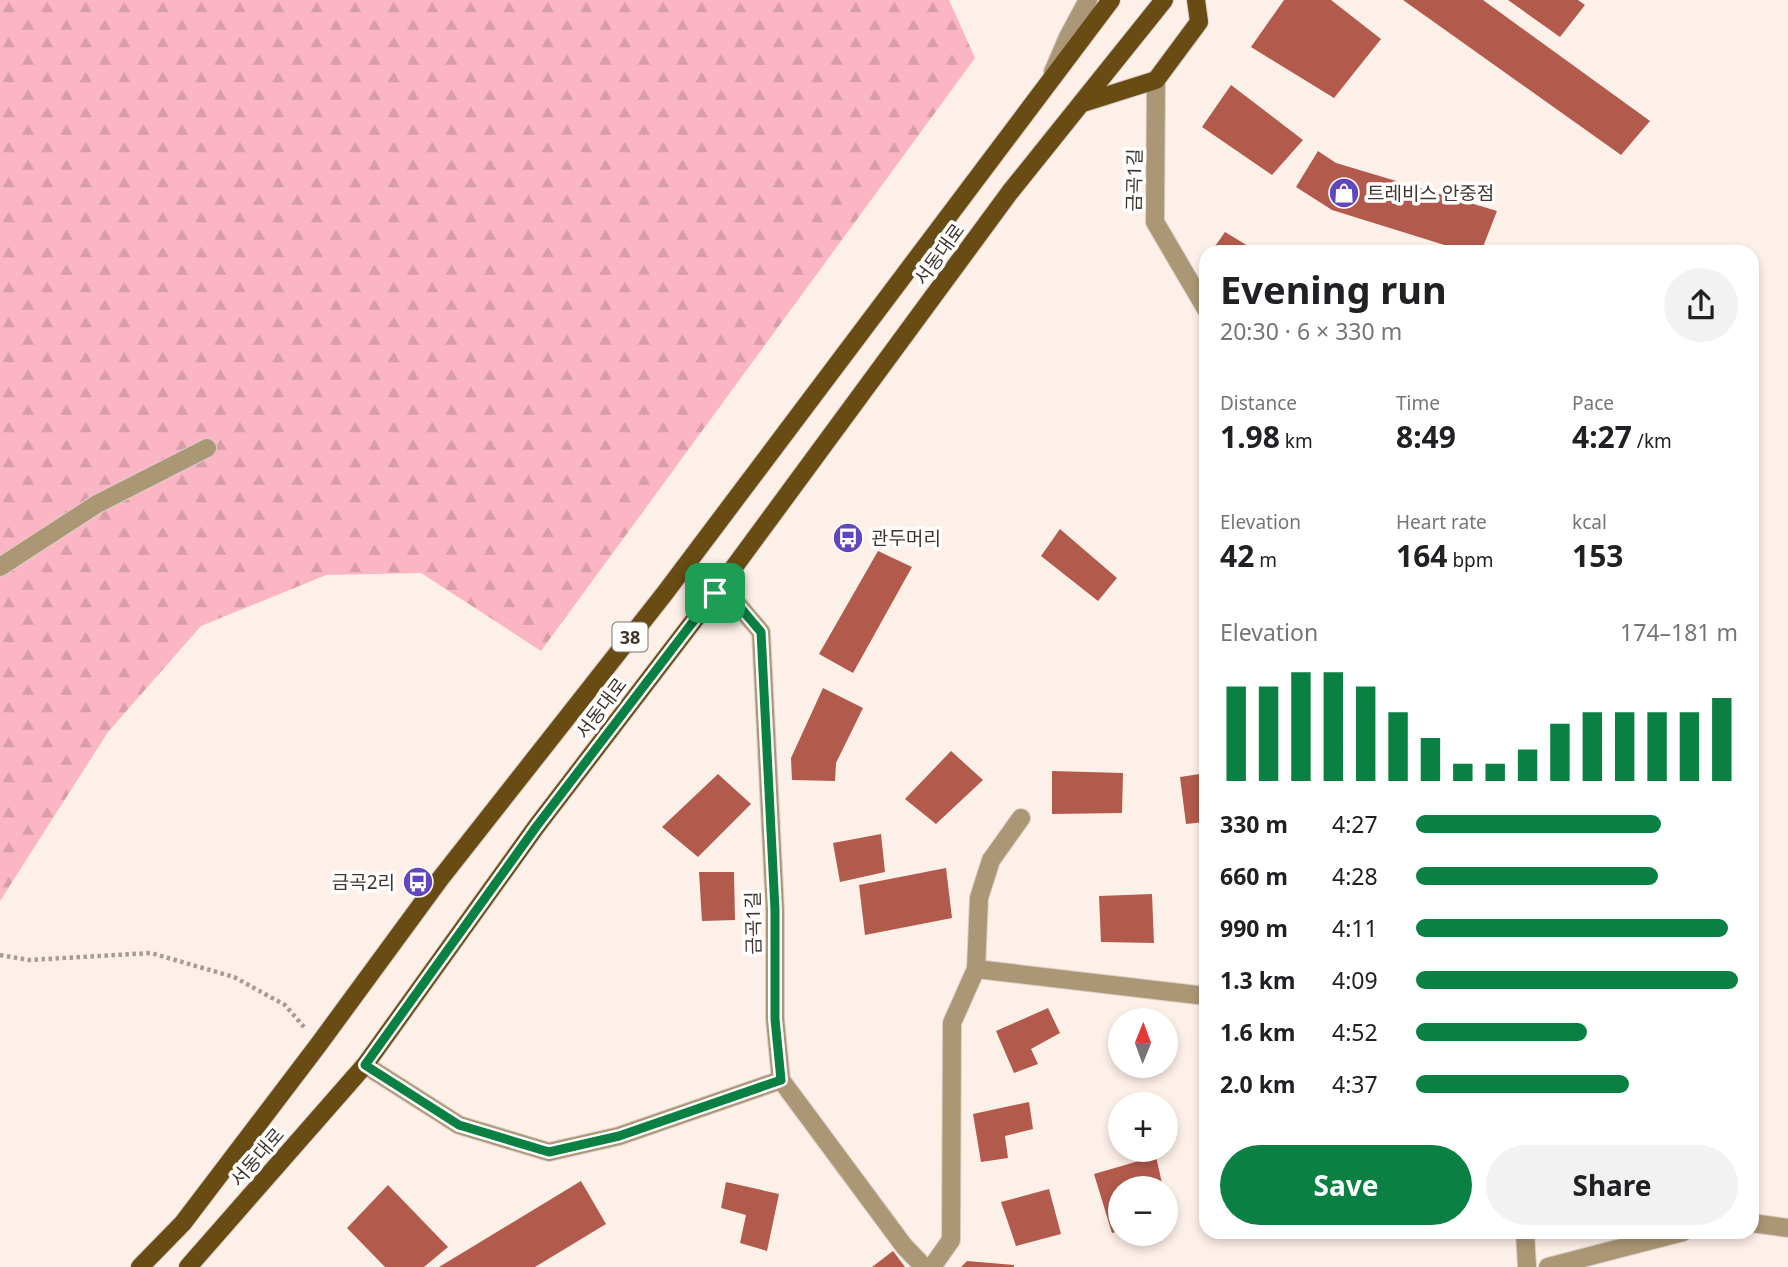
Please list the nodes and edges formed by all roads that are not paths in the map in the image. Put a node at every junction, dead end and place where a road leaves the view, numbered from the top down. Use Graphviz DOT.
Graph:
graph roads {
  1 [pos="1088,0"];
  2 [pos="1111,0"];
  3 [pos="1164,0"];
  4 [pos="1196,0"];
  5 [pos="1156,80"];
  6 [pos="1047,86"];
  7 [pos="1083,103"];
  8 [pos="1199,297"];
  9 [pos="207,448"];
  10 [pos="0,567"];
  11 [pos="683,569"];
  12 [pos="715,593"];
  13 [pos="1021,818"];
  14 [pos="976,969"];
  15 [pos="1199,995"];
  16 [pos="365,1065"];
  17 [pos="781,1080"];
  18 [pos="1759,1224"];
  19 [pos="1788,1228"];
  20 [pos="1525,1239"];
  21 [pos="1656,1239"];
  22 [pos="140,1267"];
  23 [pos="188,1267"];
  24 [pos="924,1267"];
  25 [pos="932,1267"];
  26 [pos="1527,1267"];
  27 [pos="1548,1267"];
  1 -- 6 [label="street"];
  2 -- 6 [label="main road, 서동대로 / 38"];
  3 -- 7 [label="main road, 서동대로 / 38"];
  4 -- 5 [label="main road"];
  5 -- 7 [label="main road"];
  5 -- 8 [label="street, 금곡1길"];
  6 -- 11 [label="main road, 서동대로 / 38"];
  7 -- 12 [label="main road, 서동대로 / 38"];
  9 -- 10 [label="street"];
  11 -- 12 [label="street, 금곡1길"];
  11 -- 22 [label="main road, 서동대로 / 38"];
  12 -- 16 [label="main road, 서동대로 / 38"];
  12 -- 17 [label="street, 금곡1길"];
  13 -- 14 [label="street"];
  14 -- 15 [label="street"];
  14 -- 25 [label="street"];
  16 -- 17 [label="street"];
  16 -- 23 [label="main road, 서동대로 / 38"];
  17 -- 24 [label="street"];
  18 -- 19 [label="street"];
  20 -- 26 [label="street"];
  21 -- 27 [label="street"];
}
